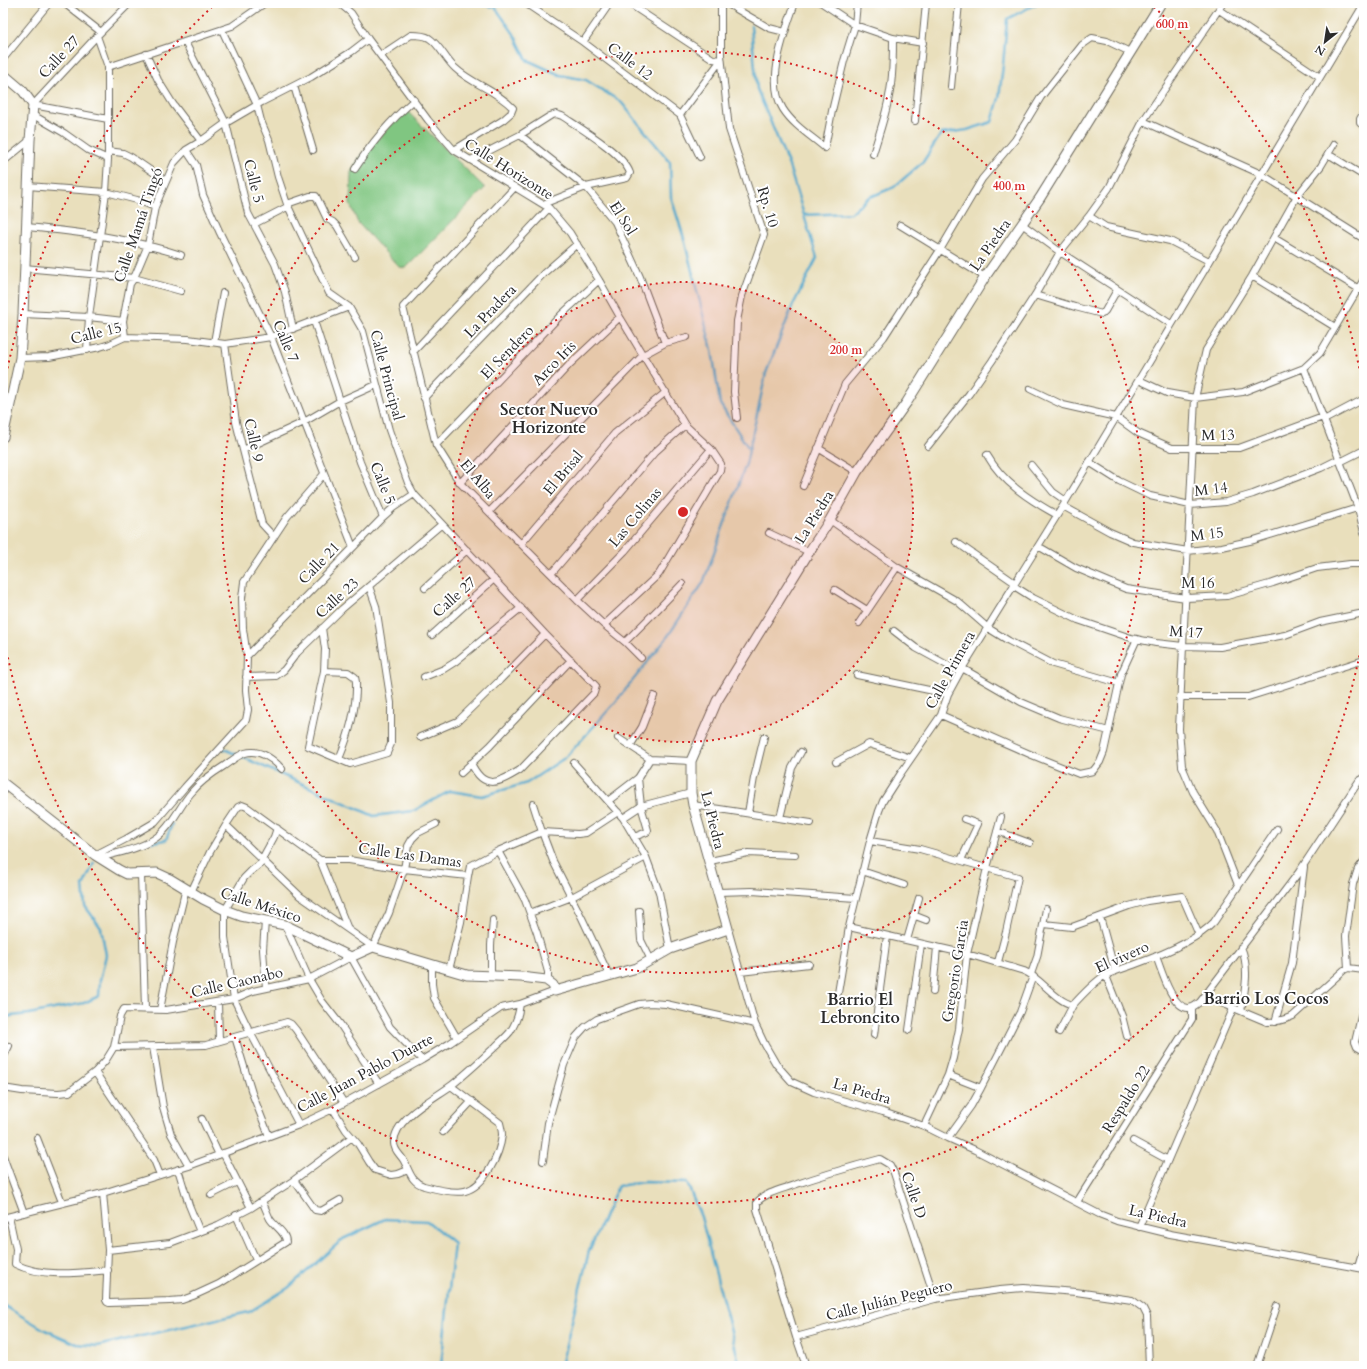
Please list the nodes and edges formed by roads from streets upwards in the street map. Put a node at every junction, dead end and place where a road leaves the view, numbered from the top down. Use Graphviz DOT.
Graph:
graph roads {
  1 [pos="49,3"];
  2 [pos="64,3"];
  3 [pos="130,3"];
  4 [pos="265,3"];
  5 [pos="339,3"];
  6 [pos="525,3"];
  7 [pos="610,3"];
  8 [pos="628,3"];
  9 [pos="721,3"];
  10 [pos="726,3"];
  11 [pos="795,3"];
  12 [pos="822,3"];
  13 [pos="857,3"];
  14 [pos="926,3"];
  15 [pos="959,3"];
  16 [pos="1161,3"];
  17 [pos="1224,3"];
  18 [pos="1364,4"];
  19 [pos="1219,10"];
  20 [pos="855,25"];
  21 [pos="222,30"];
  22 [pos="785,32"];
  23 [pos="99,34"];
  24 [pos="893,38"];
  25 [pos="368,39"];
  26 [pos="185,42"];
  27 [pos="583,42"];
  28 [pos="923,43"];
  29 [pos="1130,52"];
  30 [pos="146,54"];
  31 [pos="380,55"];
  32 [pos="3,59"];
  33 [pos="721,60"];
  34 [pos="108,67"];
  35 [pos="3,74"];
  36 [pos="1320,77"];
  37 [pos="294,86"];
  38 [pos="951,87"];
  39 [pos="414,100"];
  40 [pos="33,105"];
  41 [pos="257,105"];
  42 [pos="1364,112"];
  43 [pos="33,115"];
  44 [pos="680,115"];
  45 [pos="108,118"];
  46 [pos="915,121"];
  47 [pos="1143,121"];
  48 [pos="226,123"];
  49 [pos="1364,126"];
  50 [pos="520,135"];
  51 [pos="30,140"];
  52 [pos="202,141"];
  53 [pos="1334,144"];
  54 [pos="186,150"];
  55 [pos="313,150"];
  56 [pos="454,150"];
  57 [pos="108,151"];
  58 [pos="873,154"];
  59 [pos="1328,154"];
  60 [pos="700,157"];
  61 [pos="108,159"];
  62 [pos="471,160"];
  63 [pos="3,162"];
  64 [pos="355,168"];
  65 [pos="1261,174"];
  66 [pos="1364,176"];
  67 [pos="166,182"];
  68 [pos="28,186"];
  69 [pos="515,187"];
  70 [pos="586,187"];
  71 [pos="106,192"];
  72 [pos="1297,196"];
  73 [pos="543,204"];
  74 [pos="288,205"];
  75 [pos="155,207"];
  76 [pos="549,208"];
  77 [pos="1089,216"];
  78 [pos="254,224"];
  79 [pos="1022,224"];
  80 [pos="900,225"];
  81 [pos="26,227"];
  82 [pos="100,235"];
  83 [pos="1274,238"];
  84 [pos="1364,239"];
  85 [pos="577,244"];
  86 [pos="148,245"];
  87 [pos="940,250"];
  88 [pos="1060,252"];
  89 [pos="181,255"];
  90 [pos="355,257"];
  91 [pos="1209,261"];
  92 [pos="24,268"];
  93 [pos="95,275"];
  94 [pos="985,276"];
  95 [pos="1252,276"];
  96 [pos="134,278"];
  97 [pos="1364,279"];
  98 [pos="599,280"];
  99 [pos="1117,290"];
  100 [pos="1361,290"];
  101 [pos="181,291"];
  102 [pos="223,293"];
  103 [pos="1035,295"];
  104 [pos="350,307"];
  105 [pos="23,314"];
  106 [pos="89,317"];
  107 [pos="620,317"];
  108 [pos="314,321"];
  109 [pos="123,322"];
  110 [pos="1171,324"];
  111 [pos="1335,326"];
  112 [pos="292,329"];
  113 [pos="125,337"];
  114 [pos="271,337"];
  115 [pos="687,337"];
  116 [pos="214,342"];
  117 [pos="665,343"];
  118 [pos="225,344"];
  119 [pos="88,350"];
  120 [pos="413,352"];
  121 [pos="643,355"];
  122 [pos="20,358"];
  123 [pos="1304,368"];
  124 [pos="1139,380"];
  125 [pos="376,385"];
  126 [pos="1030,389"];
  127 [pos="666,392"];
  128 [pos="424,398"];
  129 [pos="1195,398"];
  130 [pos="1364,399"];
  131 [pos="340,401"];
  132 [pos="6,415"];
  133 [pos="1116,417"];
  134 [pos="737,418"];
  135 [pos="1323,419"];
  136 [pos="304,422"];
  137 [pos="685,425"];
  138 [pos="3,437"];
  139 [pos="436,445"];
  140 [pos="928,446"];
  141 [pos="818,448"];
  142 [pos="1193,448"];
  143 [pos="711,449"];
  144 [pos="243,450"];
  145 [pos="1364,450"];
  146 [pos="987,455"];
  147 [pos="1340,461"];
  148 [pos="1089,462"];
  149 [pos="1031,465"];
  150 [pos="858,472"];
  151 [pos="324,474"];
  152 [pos="460,482"];
  153 [pos="803,486"];
  154 [pos="414,494"];
  155 [pos="1064,503"];
  156 [pos="1190,505"];
  157 [pos="1361,507"];
  158 [pos="489,512"];
  159 [pos="1057,515"];
  160 [pos="383,517"];
  161 [pos="830,520"];
  162 [pos="442,524"];
  163 [pos="1364,532"];
  164 [pos="769,533"];
  165 [pos="274,537"];
  166 [pos="956,542"];
  167 [pos="521,544"];
  168 [pos="1038,546"];
  169 [pos="353,547"];
  170 [pos="467,550"];
  171 [pos="1188,551"];
  172 [pos="809,552"];
  173 [pos="1364,564"];
  174 [pos="897,567"];
  175 [pos="551,574"];
  176 [pos="494,579"];
  177 [pos="682,584"];
  178 [pos="1014,585"];
  179 [pos="369,586"];
  180 [pos="425,588"];
  181 [pos="835,590"];
  182 [pos="1186,598"];
  183 [pos="577,600"];
  184 [pos="521,608"];
  185 [pos="868,610"];
  186 [pos="1364,613"];
  187 [pos="859,623"];
  188 [pos="604,625"];
  189 [pos="322,628"];
  190 [pos="988,628"];
  191 [pos="894,631"];
  192 [pos="545,634"];
  193 [pos="432,636"];
  194 [pos="1137,639"];
  195 [pos="625,642"];
  196 [pos="1183,646"];
  197 [pos="247,656"];
  198 [pos="641,658"];
  199 [pos="571,660"];
  200 [pos="1364,660"];
  201 [pos="961,670"];
  202 [pos="324,671"];
  203 [pos="858,675"];
  204 [pos="246,677"];
  205 [pos="424,677"];
  206 [pos="1119,683"];
  207 [pos="948,694"];
  208 [pos="654,696"];
  209 [pos="1180,697"];
  210 [pos="941,714"];
  211 [pos="1109,731"];
  212 [pos="420,737"];
  213 [pos="764,737"];
  214 [pos="618,738"];
  215 [pos="630,746"];
  216 [pos="801,752"];
  217 [pos="911,758"];
  218 [pos="339,759"];
  219 [pos="650,759"];
  220 [pos="691,761"];
  221 [pos="836,762"];
  222 [pos="471,763"];
  223 [pos="574,763"];
  224 [pos="282,769"];
  225 [pos="461,773"];
  226 [pos="638,778"];
  227 [pos="1364,778"];
  228 [pos="3,783"];
  229 [pos="691,793"];
  230 [pos="608,801"];
  231 [pos="533,804"];
  232 [pos="693,805"];
  233 [pos="642,806"];
  234 [pos="618,812"];
  235 [pos="748,813"];
  236 [pos="1002,817"];
  237 [pos="623,818"];
  238 [pos="780,818"];
  239 [pos="964,819"];
  240 [pos="811,823"];
  241 [pos="436,824"];
  242 [pos="226,825"];
  243 [pos="277,828"];
  244 [pos="1277,829"];
  245 [pos="998,831"];
  246 [pos="542,832"];
  247 [pos="634,837"];
  248 [pos="870,841"];
  249 [pos="1030,843"];
  250 [pos="498,851"];
  251 [pos="795,854"];
  252 [pos="99,857"];
  253 [pos="646,857"];
  254 [pos="263,860"];
  255 [pos="320,860"];
  256 [pos="961,860"];
  257 [pos="710,861"];
  258 [pos="1364,861"];
  259 [pos="1305,864"];
  260 [pos="987,868"];
  261 [pos="404,869"];
  262 [pos="862,871"];
  263 [pos="141,874"];
  264 [pos="468,876"];
  265 [pos="904,885"];
  266 [pos="1238,885"];
  267 [pos="189,890"];
  268 [pos="718,892"];
  269 [pos="572,897"];
  270 [pos="856,898"];
  271 [pos="919,898"];
  272 [pos="1046,909"];
  273 [pos="225,910"];
  274 [pos="639,911"];
  275 [pos="530,913"];
  276 [pos="913,915"];
  277 [pos="1100,917"];
  278 [pos="493,920"];
  279 [pos="926,920"];
  280 [pos="265,921"];
  281 [pos="1044,924"];
  282 [pos="285,925"];
  283 [pos="849,927"];
  284 [pos="728,929"];
  285 [pos="348,930"];
  286 [pos="1200,935"];
  287 [pos="887,936"];
  288 [pos="907,940"];
  289 [pos="921,944"];
  290 [pos="373,947"];
  291 [pos="937,947"];
  292 [pos="1241,947"];
  293 [pos="670,949"];
  294 [pos="967,954"];
  295 [pos="1156,956"];
  296 [pos="351,957"];
  297 [pos="651,960"];
  298 [pos="998,962"];
  299 [pos="809,964"];
  300 [pos="432,965"];
  301 [pos="1348,968"];
  302 [pos="450,970"];
  303 [pos="1364,970"];
  304 [pos="1115,971"];
  305 [pos="740,972"];
  306 [pos="609,975"];
  307 [pos="1032,975"];
  308 [pos="491,976"];
  309 [pos="1106,976"];
  310 [pos="309,979"];
  311 [pos="548,981"];
  312 [pos="266,988"];
  313 [pos="555,991"];
  314 [pos="934,992"];
  315 [pos="838,994"];
  316 [pos="1206,996"];
  317 [pos="234,999"];
  318 [pos="218,1002"];
  319 [pos="520,1004"];
  320 [pos="1073,1005"];
  321 [pos="1192,1007"];
  322 [pos="1364,1008"];
  323 [pos="145,1009"];
  324 [pos="1234,1009"];
  325 [pos="160,1010"];
  326 [pos="1241,1012"];
  327 [pos="1275,1022"];
  328 [pos="755,1024"];
  329 [pos="909,1030"];
  330 [pos="250,1032"];
  331 [pos="1059,1032"];
  332 [pos="874,1035"];
  333 [pos="1127,1036"];
  334 [pos="235,1037"];
  335 [pos="456,1038"];
  336 [pos="219,1041"];
  337 [pos="10,1046"];
  338 [pos="114,1047"];
  339 [pos="153,1047"];
  340 [pos="1364,1051"];
  341 [pos="3,1058"];
  342 [pos="422,1060"];
  343 [pos="95,1072"];
  344 [pos="948,1075"];
  345 [pos="379,1084"];
  346 [pos="451,1086"];
  347 [pos="3,1088"];
  348 [pos="981,1088"];
  349 [pos="472,1101"];
  350 [pos="344,1103"];
  351 [pos="333,1109"];
  352 [pos="202,1119"];
  353 [pos="299,1125"];
  354 [pos="924,1126"];
  355 [pos="443,1132"];
  356 [pos="269,1136"];
  357 [pos="352,1137"];
  358 [pos="37,1138"];
  359 [pos="948,1138"];
  360 [pos="1133,1141"];
  361 [pos="221,1154"];
  362 [pos="3,1156"];
  363 [pos="1168,1160"];
  364 [pos="543,1161"];
  365 [pos="189,1166"];
  366 [pos="178,1169"];
  367 [pos="408,1170"];
  368 [pos="160,1175"];
  369 [pos="294,1180"];
  370 [pos="237,1182"];
  371 [pos="103,1193"];
  372 [pos="211,1195"];
  373 [pos="340,1200"];
  374 [pos="262,1201"];
  375 [pos="62,1202"];
  376 [pos="1077,1202"];
  377 [pos="251,1208"];
  378 [pos="24,1213"];
  379 [pos="236,1215"];
  380 [pos="6,1218"];
  381 [pos="1138,1227"];
  382 [pos="200,1232"];
  383 [pos="1364,1247"];
  384 [pos="108,1250"];
  385 [pos="256,1260"];
  386 [pos="1361,1268"];
  387 [pos="108,1270"];
  388 [pos="936,1300"];
  389 [pos="1277,1306"];
  390 [pos="796,1337"];
  391 [pos="806,1366"];
  392 [pos="1149,1366"];
  393 [pos="1257,1366"];
  1 -- 32 [label="street"];
  2 -- 23 [label="street"];
  3 -- 23 [label="street, Calle 27"];
  4 -- 21 [label="street"];
  5 -- 25 [label="street, Calle Horizonte"];
  6 -- 27 [label="street, Calle 12"];
  7 -- 27 [label="street"];
  8 -- 33 [label="street"];
  9 -- 33 [label="street, Rp. 10"];
  10 -- 22 [label="street"];
  11 -- 22 [label="street"];
  12 -- 20 [label="street"];
  13 -- 20 [label="street"];
  14 -- 28 [label="street"];
  15 -- 38 [label="street"];
  16 -- 29 [label="street, La Piedra"];
  17 -- 19 [label="street"];
  18 -- 36 [label="street, Calle Primera"];
  19 -- 36 [label="street"];
  19 -- 47 [label="street"];
  20 -- 22 [label="street"];
  20 -- 24 [label="street"];
  21 -- 26 [label="street"];
  21 -- 41 [label="street, Calle Principal"];
  23 -- 34 [label="street"];
  23 -- 40 [label="street, Calle 27"];
  24 -- 28 [label="street"];
  24 -- 58 [label="street"];
  25 -- 31 [label="street, Calle Horizonte"];
  25 -- 37 [label="street, Calle Mamá Tingó"];
  26 -- 30 [label="street"];
  26 -- 48 [label="street, Calle 5"];
  27 -- 44 [label="street, Calle 12"];
  28 -- 46 [label="street"];
  29 -- 79 [label="street, La Piedra"];
  29 -- 87 [label="street"];
  30 -- 34 [label="street"];
  30 -- 52 [label="street"];
  31 -- 39 [label="street, Calle Horizonte"];
  31 -- 56 [label="street"];
  33 -- 44 [label="street"];
  33 -- 134 [label="street, Rp. 10"];
  34 -- 45 [label="street"];
  35 -- 40 [label="street"];
  36 -- 65 [label="street, Calle Primera"];
  37 -- 41 [label="street, Calle Mamá Tingó"];
  37 -- 55 [label="street"];
  39 -- 56 [label="street, Calle Horizonte"];
  39 -- 64 [label="street"];
  40 -- 43 [label="street"];
  40 -- 45 [label="street"];
  41 -- 48 [label="street, Calle Mamá Tingó"];
  41 -- 74 [label="street, Calle Principal"];
  42 -- 49 [label="street"];
  43 -- 51 [label="street"];
  43 -- 61 [label="street"];
  44 -- 60 [label="street, Calle 12"];
  45 -- 57 [label="street"];
  47 -- 65 [label="street"];
  47 -- 77 [label="street"];
  48 -- 52 [label="street, Calle Mamá Tingó"];
  48 -- 78 [label="street, Calle 5"];
  50 -- 62 [label="street"];
  50 -- 70 [label="street, El Sol"];
  50 -- 70 [label="street"];
  51 -- 63 [label="street"];
  51 -- 68 [label="street"];
  52 -- 54 [label="street, Calle Mamá Tingó"];
  53 -- 59 [label="street"];
  54 -- 67 [label="street, Calle Mamá Tingó"];
  54 -- 114 [label="street, Calle 7"];
  56 -- 62 [label="street, Calle Horizonte"];
  57 -- 61 [label="street"];
  57 -- 67 [label="street"];
  59 -- 66 [label="street"];
  59 -- 72 [label="street"];
  61 -- 71 [label="street"];
  62 -- 69 [label="street, Calle Horizonte"];
  65 -- 72 [label="street"];
  65 -- 91 [label="street, Calle Primera"];
  67 -- 75 [label="street, Calle Mamá Tingó"];
  68 -- 71 [label="street"];
  68 -- 81 [label="street"];
  69 -- 73 [label="street, Calle Horizonte"];
  69 -- 120 [label="street, El Alba"];
  70 -- 73 [label="street"];
  70 -- 117 [label="street, El Sol"];
  71 -- 75 [label="street"];
  71 -- 82 [label="street"];
  72 -- 83 [label="street"];
  72 -- 84 [label="street"];
  73 -- 76 [label="street, Calle Horizonte"];
  74 -- 78 [label="street"];
  74 -- 90 [label="street"];
  74 -- 104 [label="street, Calle Principal"];
  75 -- 86 [label="street, Calle Mamá Tingó"];
  76 -- 85 [label="street, Calle Horizonte"];
  76 -- 120 [label="street"];
  77 -- 88 [label="street"];
  77 -- 91 [label="street"];
  78 -- 112 [label="street, Calle 5"];
  79 -- 88 [label="street"];
  79 -- 94 [label="street, La Piedra"];
  80 -- 87 [label="street"];
  81 -- 82 [label="street"];
  81 -- 92 [label="street"];
  82 -- 86 [label="street"];
  82 -- 93 [label="street"];
  83 -- 95 [label="street"];
  83 -- 100 [label="street"];
  85 -- 98 [label="street, Calle Horizonte"];
  85 -- 128 [label="street, La Pradera"];
  86 -- 89 [label="street"];
  86 -- 96 [label="street, Calle Mamá Tingó"];
  87 -- 94 [label="street"];
  87 -- 141 [label="street"];
  88 -- 99 [label="street"];
  88 -- 103 [label="street"];
  91 -- 110 [label="street, Calle Primera"];
  92 -- 93 [label="street"];
  92 -- 105 [label="street"];
  93 -- 96 [label="street"];
  93 -- 106 [label="street"];
  94 -- 150 [label="street, La Piedra"];
  95 -- 111 [label="street"];
  95 -- 129 [label="street"];
  96 -- 101 [label="street"];
  96 -- 109 [label="street, Calle Mamá Tingó"];
  97 -- 100 [label="street"];
  98 -- 107 [label="street, Calle Horizonte"];
  98 -- 139 [label="street, El Sendero"];
  99 -- 103 [label="street"];
  99 -- 110 [label="street"];
  100 -- 111 [label="street"];
  102 -- 116 [label="street"];
  103 -- 140 [label="street"];
  104 -- 108 [label="street, Calle 15"];
  104 -- 125 [label="street, Calle Principal"];
  105 -- 106 [label="street"];
  105 -- 122 [label="street"];
  106 -- 109 [label="street"];
  106 -- 119 [label="street"];
  107 -- 121 [label="street, Calle Horizonte"];
  107 -- 152 [label="street, Arco Iris"];
  108 -- 112 [label="street, Calle 15"];
  108 -- 131 [label="street, Calle 5"];
  109 -- 113 [label="street, Calle Mamá Tingó"];
  110 -- 124 [label="street, Calle Primera"];
  111 -- 123 [label="street"];
  112 -- 114 [label="street, Calle 15"];
  113 -- 116 [label="street, Calle 15"];
  113 -- 119 [label="street, Calle 15"];
  114 -- 118 [label="street, Calle 15"];
  114 -- 136 [label="street, Calle 7"];
  115 -- 117 [label="street"];
  116 -- 118 [label="street, Calle 15"];
  117 -- 121 [label="street"];
  118 -- 144 [label="street, Calle 9"];
  119 -- 122 [label="street, Calle 15"];
  120 -- 128 [label="street, El Alba"];
  121 -- 127 [label="street, Calle Horizonte"];
  121 -- 158 [label="street"];
  122 -- 132 [label="street"];
  123 -- 129 [label="street"];
  123 -- 135 [label="street"];
  124 -- 129 [label="street"];
  124 -- 133 [label="street, Calle Primera"];
  125 -- 131 [label="street"];
  125 -- 154 [label="street, Calle Principal"];
  126 -- 133 [label="street"];
  127 -- 137 [label="street, Calle Horizonte"];
  127 -- 167 [label="street, El Brisal"];
  128 -- 139 [label="street, El Alba"];
  129 -- 142 [label="street"];
  130 -- 135 [label="street, M 13"];
  131 -- 136 [label="street"];
  131 -- 160 [label="street, Calle 5"];
  132 -- 138 [label="street"];
  133 -- 142 [label="street, M 13"];
  133 -- 148 [label="street, Calle Primera"];
  135 -- 142 [label="street, M 13"];
  135 -- 147 [label="street"];
  136 -- 144 [label="street"];
  136 -- 151 [label="street, Calle 7"];
  137 -- 143 [label="street, Calle Horizonte"];
  137 -- 175 [label="street"];
  139 -- 152 [label="street, El Alba"];
  141 -- 150 [label="street"];
  141 -- 153 [label="street"];
  142 -- 156 [label="street"];
  143 -- 183 [label="street, Las Colinas"];
  143 -- 188 [label="street, Calle Horizonte"];
  144 -- 165 [label="street, Calle 9"];
  145 -- 147 [label="street, M 14"];
  146 -- 159 [label="street"];
  147 -- 156 [label="street, M 14"];
  147 -- 157 [label="street"];
  148 -- 155 [label="street, Calle Primera"];
  148 -- 156 [label="street, M 14"];
  149 -- 155 [label="street, M 15"];
  150 -- 161 [label="street, La Piedra"];
  151 -- 165 [label="street"];
  151 -- 169 [label="street, Calle 7"];
  152 -- 158 [label="street, El Alba"];
  154 -- 160 [label="street, Calle 21"];
  154 -- 162 [label="street, Calle Principal"];
  155 -- 159 [label="street, Calle Primera"];
  155 -- 171 [label="street, M 15"];
  156 -- 171 [label="street"];
  157 -- 163 [label="street"];
  157 -- 171 [label="street, M 15"];
  158 -- 167 [label="street, El Alba"];
  159 -- 168 [label="street, Calle Primera"];
  160 -- 169 [label="street, Calle 21"];
  161 -- 172 [label="street, La Piedra"];
  161 -- 174 [label="street"];
  162 -- 170 [label="street, Calle Principal"];
  162 -- 179 [label="street, Calle 23"];
  164 -- 172 [label="street"];
  165 -- 197 [label="street"];
  166 -- 178 [label="street, M 17"];
  167 -- 175 [label="street, El Alba"];
  168 -- 178 [label="street, Calle Primera"];
  168 -- 182 [label="street, M 16"];
  169 -- 197 [label="street, Calle 21"];
  170 -- 176 [label="street, Calle Principal"];
  170 -- 180 [label="street"];
  171 -- 182 [label="street"];
  172 -- 220 [label="street, La Piedra"];
  173 -- 182 [label="street, M 16"];
  174 -- 185 [label="street"];
  174 -- 190 [label="street"];
  175 -- 183 [label="street, El Alba"];
  176 -- 184 [label="street, Calle Principal"];
  176 -- 193 [label="street, Calle 27"];
  177 -- 195 [label="street"];
  178 -- 190 [label="street, Calle Primera"];
  178 -- 194 [label="street, M 17"];
  179 -- 189 [label="street, Calle 23"];
  179 -- 218 [label="street"];
  181 -- 185 [label="street"];
  182 -- 196 [label="street"];
  183 -- 188 [label="street, El Alba"];
  184 -- 192 [label="street, Calle Principal"];
  184 -- 205 [label="street"];
  185 -- 187 [label="street"];
  186 -- 196 [label="street, M 17"];
  188 -- 195 [label="street, El Alba"];
  189 -- 202 [label="street"];
  189 -- 204 [label="street, Calle 23"];
  190 -- 201 [label="street, Calle Primera"];
  190 -- 206 [label="street"];
  191 -- 201 [label="street"];
  192 -- 199 [label="street, Calle Principal"];
  192 -- 212 [label="street"];
  194 -- 196 [label="street, M 17"];
  194 -- 206 [label="street"];
  195 -- 198 [label="street, El Alba"];
  196 -- 209 [label="street"];
  197 -- 204 [label="street"];
  199 -- 222 [label="street"];
  199 -- 222 [label="street, Calle Principal"];
  200 -- 209 [label="street"];
  201 -- 207 [label="street, Calle Primera"];
  201 -- 211 [label="street"];
  202 -- 218 [label="street"];
  202 -- 218 [label="street"];
  203 -- 207 [label="street"];
  204 -- 252 [label="street"];
  206 -- 211 [label="street"];
  207 -- 210 [label="street, Calle Primera"];
  208 -- 215 [label="street"];
  209 -- 266 [label="street"];
  210 -- 211 [label="street"];
  210 -- 217 [label="street, Calle Primera"];
  213 -- 235 [label="street"];
  214 -- 215 [label="street"];
  215 -- 219 [label="street"];
  216 -- 238 [label="street"];
  217 -- 221 [label="street"];
  217 -- 248 [label="street, Calle Primera"];
  219 -- 220 [label="street"];
  219 -- 226 [label="street"];
  220 -- 229 [label="street, La Piedra"];
  222 -- 225 [label="street"];
  223 -- 230 [label="street"];
  224 -- 252 [label="street"];
  226 -- 230 [label="street"];
  226 -- 233 [label="street"];
  227 -- 259 [label="street"];
  228 -- 252 [label="street, Calle México"];
  229 -- 232 [label="street, La Piedra"];
  229 -- 233 [label="street"];
  230 -- 234 [label="street"];
  231 -- 246 [label="street"];
  232 -- 235 [label="street"];
  232 -- 257 [label="street, La Piedra"];
  233 -- 237 [label="street"];
  233 -- 247 [label="street"];
  234 -- 237 [label="street"];
  234 -- 246 [label="street, Calle Las Damas"];
  235 -- 238 [label="street"];
  236 -- 245 [label="street, Gregorio Garcia"];
  237 -- 247 [label="street"];
  238 -- 240 [label="street"];
  239 -- 256 [label="street"];
  241 -- 261 [label="street"];
  242 -- 243 [label="street"];
  242 -- 254 [label="street"];
  242 -- 267 [label="street"];
  243 -- 254 [label="street"];
  243 -- 255 [label="street"];
  244 -- 266 [label="street, El vivero"];
  245 -- 249 [label="street"];
  245 -- 260 [label="street, Gregorio Garcia"];
  246 -- 250 [label="street, Calle Las Damas"];
  246 -- 269 [label="street"];
  247 -- 253 [label="street"];
  248 -- 256 [label="street"];
  248 -- 262 [label="street, Calle Primera"];
  250 -- 264 [label="street, Calle Las Damas"];
  250 -- 275 [label="street"];
  251 -- 257 [label="street"];
  252 -- 263 [label="street, Calle México"];
  253 -- 269 [label="street"];
  253 -- 293 [label="street"];
  254 -- 273 [label="street"];
  254 -- 285 [label="street"];
  255 -- 261 [label="street, Calle Las Damas"];
  255 -- 285 [label="street"];
  256 -- 260 [label="street"];
  257 -- 268 [label="street, La Piedra"];
  258 -- 301 [label="street"];
  259 -- 292 [label="street"];
  259 -- 327 [label="street"];
  260 -- 294 [label="street, Gregorio Garcia"];
  260 -- 298 [label="street"];
  261 -- 264 [label="street, Calle Las Damas"];
  261 -- 290 [label="street"];
  262 -- 265 [label="street"];
  262 -- 270 [label="street, Calle Primera"];
  263 -- 267 [label="street, Calle México"];
  263 -- 323 [label="street"];
  264 -- 302 [label="street"];
  266 -- 286 [label="street, El vivero"];
  267 -- 273 [label="street, Calle México"];
  267 -- 325 [label="street"];
  268 -- 270 [label="street"];
  268 -- 284 [label="street, La Piedra"];
  269 -- 275 [label="street"];
  269 -- 306 [label="street"];
  270 -- 283 [label="street, Calle Primera"];
  271 -- 276 [label="street"];
  272 -- 281 [label="street"];
  273 -- 280 [label="street, Calle México"];
  273 -- 317 [label="street"];
  274 -- 297 [label="street"];
  275 -- 311 [label="street"];
  276 -- 279 [label="street"];
  276 -- 288 [label="street"];
  277 -- 281 [label="street"];
  277 -- 286 [label="street"];
  277 -- 304 [label="street"];
  278 -- 308 [label="street"];
  280 -- 282 [label="street, Calle México"];
  280 -- 312 [label="street"];
  281 -- 307 [label="street"];
  282 -- 296 [label="street, Calle México"];
  282 -- 310 [label="street"];
  283 -- 287 [label="street"];
  283 -- 315 [label="street, Calle Primera"];
  284 -- 293 [label="street, Calle Juan Pablo Duarte"];
  284 -- 305 [label="street, La Piedra"];
  285 -- 290 [label="street"];
  286 -- 295 [label="street, El vivero"];
  287 -- 288 [label="street"];
  287 -- 332 [label="street"];
  288 -- 289 [label="street"];
  289 -- 291 [label="street"];
  289 -- 329 [label="street"];
  290 -- 296 [label="street"];
  290 -- 300 [label="street"];
  291 -- 294 [label="street"];
  291 -- 314 [label="street"];
  292 -- 316 [label="street"];
  292 -- 326 [label="street"];
  293 -- 297 [label="street, Calle Juan Pablo Duarte"];
  294 -- 298 [label="street"];
  294 -- 344 [label="street, Gregorio Garcia"];
  295 -- 304 [label="street, El vivero"];
  295 -- 321 [label="street"];
  296 -- 310 [label="street, Calle Caonabo"];
  296 -- 342 [label="street"];
  297 -- 306 [label="street, Calle Juan Pablo Duarte"];
  298 -- 307 [label="street"];
  299 -- 305 [label="street"];
  300 -- 302 [label="street"];
  300 -- 335 [label="street"];
  301 -- 303 [label="street"];
  301 -- 327 [label="street"];
  302 -- 308 [label="street"];
  304 -- 309 [label="street, El vivero"];
  305 -- 328 [label="street, La Piedra"];
  306 -- 313 [label="street, Calle Juan Pablo Duarte"];
  307 -- 320 [label="street"];
  307 -- 348 [label="street"];
  308 -- 311 [label="street"];
  309 -- 320 [label="street, El vivero"];
  309 -- 333 [label="street"];
  310 -- 312 [label="street, Calle Caonabo"];
  310 -- 345 [label="street"];
  311 -- 313 [label="street"];
  312 -- 317 [label="street, Calle Caonabo"];
  313 -- 319 [label="street, Calle Juan Pablo Duarte"];
  316 -- 321 [label="street"];
  316 -- 324 [label="street"];
  317 -- 318 [label="street, Calle Caonabo"];
  317 -- 330 [label="street"];
  318 -- 325 [label="street, Calle Caonabo"];
  318 -- 336 [label="street"];
  319 -- 335 [label="street, Calle Juan Pablo Duarte"];
  319 -- 346 [label="street"];
  320 -- 331 [label="street, El vivero"];
  321 -- 376 [label="street, Respaldo 22"];
  322 -- 340 [label="street"];
  323 -- 325 [label="street, Calle Caonabo"];
  323 -- 338 [label="street, Calle Caonabo"];
  324 -- 326 [label="street"];
  324 -- 363 [label="street"];
  326 -- 327 [label="street"];
  328 -- 354 [label="street, La Piedra"];
  328 -- 364 [label="street"];
  330 -- 334 [label="street"];
  330 -- 350 [label="street"];
  330 -- 353 [label="street"];
  334 -- 336 [label="street"];
  334 -- 356 [label="street"];
  335 -- 342 [label="street, Calle Juan Pablo Duarte"];
  336 -- 339 [label="street"];
  337 -- 341 [label="street"];
  338 -- 339 [label="street"];
  338 -- 343 [label="street"];
  339 -- 365 [label="street"];
  342 -- 345 [label="street, Calle Juan Pablo Duarte"];
  343 -- 347 [label="street"];
  343 -- 368 [label="street"];
  344 -- 348 [label="street"];
  344 -- 354 [label="street, Gregorio Garcia"];
  345 -- 350 [label="street, Calle Juan Pablo Duarte"];
  346 -- 349 [label="street"];
  346 -- 367 [label="street"];
  348 -- 359 [label="street"];
  349 -- 355 [label="street"];
  349 -- 367 [label="street"];
  350 -- 351 [label="street, Calle Juan Pablo Duarte"];
  351 -- 353 [label="street, Calle Juan Pablo Duarte"];
  351 -- 357 [label="street"];
  352 -- 361 [label="street"];
  353 -- 356 [label="street, Calle Juan Pablo Duarte"];
  354 -- 359 [label="street, La Piedra"];
  356 -- 361 [label="street, Calle Juan Pablo Duarte"];
  357 -- 367 [label="street"];
  357 -- 369 [label="street"];
  358 -- 375 [label="street"];
  359 -- 376 [label="street, La Piedra"];
  360 -- 363 [label="street"];
  361 -- 365 [label="street, Calle Juan Pablo Duarte"];
  361 -- 370 [label="street"];
  362 -- 378 [label="street"];
  363 -- 381 [label="street"];
  365 -- 366 [label="street, Calle Juan Pablo Duarte"];
  366 -- 368 [label="street, Calle Juan Pablo Duarte"];
  366 -- 382 [label="street"];
  368 -- 371 [label="street, Calle Juan Pablo Duarte"];
  369 -- 373 [label="street"];
  369 -- 374 [label="street"];
  370 -- 372 [label="street"];
  370 -- 377 [label="street"];
  371 -- 375 [label="street, Calle Juan Pablo Duarte"];
  371 -- 384 [label="street"];
  374 -- 377 [label="street"];
  374 -- 385 [label="street"];
  375 -- 378 [label="street, Calle Juan Pablo Duarte"];
  376 -- 381 [label="street, La Piedra"];
  377 -- 379 [label="street"];
  378 -- 380 [label="street, Calle Juan Pablo Duarte"];
  379 -- 382 [label="street"];
  379 -- 385 [label="street"];
  380 -- 387 [label="street"];
  381 -- 386 [label="street, La Piedra"];
  382 -- 384 [label="street"];
  383 -- 386 [label="street"];
  384 -- 387 [label="street"];
  385 -- 387 [label="street"];
  388 -- 390 [label="street, Calle Julián Peguero"];
  388 -- 390 [label="street, Calle D"];
  388 -- 392 [label="street, Calle Julián Peguero"];
  389 -- 393 [label="street"];
  390 -- 391 [label="street"];
}
